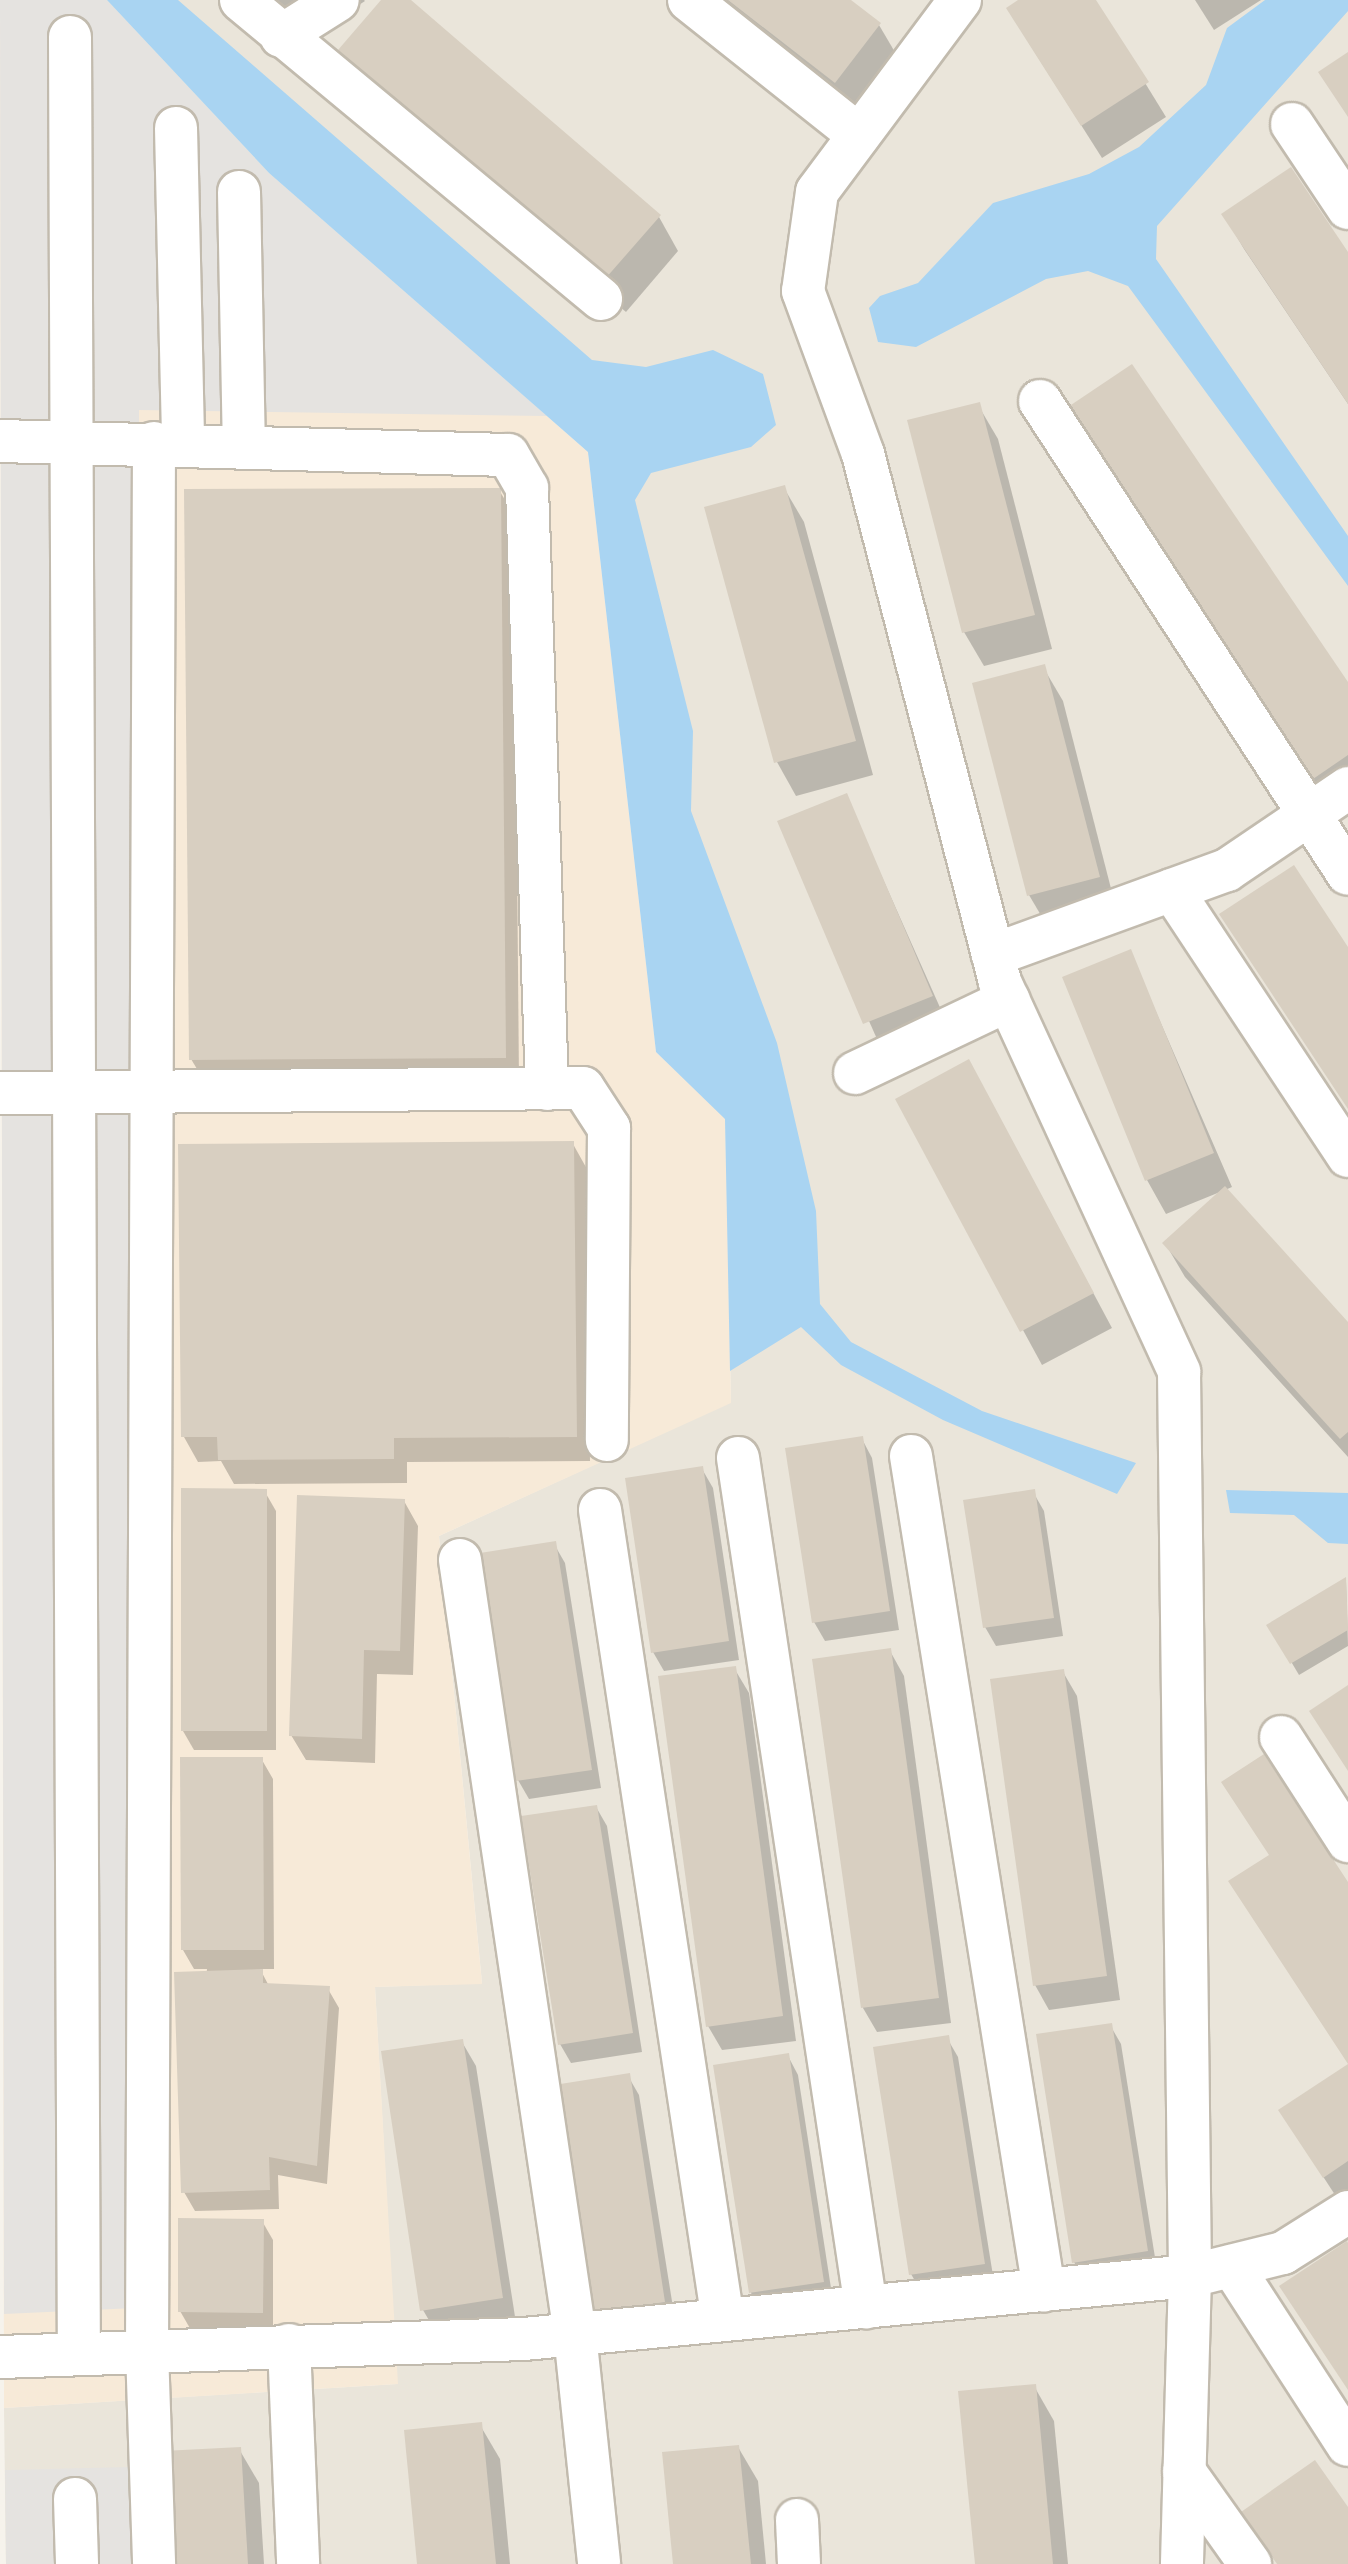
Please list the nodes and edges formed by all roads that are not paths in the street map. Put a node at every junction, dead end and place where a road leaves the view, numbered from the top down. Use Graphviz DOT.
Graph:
graph roads {
  1 [pos="241,0"];
  2 [pos="338,0"];
  3 [pos="689,0"];
  4 [pos="948,4"];
  5 [pos="281,36"];
  6 [pos="70,37"];
  7 [pos="1292,124"];
  8 [pos="176,128"];
  9 [pos="859,135"];
  10 [pos="239,192"];
  11 [pos="1348,208"];
  12 [pos="601,299"];
  13 [pos="1040,402"];
  14 [pos="0,441"];
  15 [pos="71,442"];
  16 [pos="168,444"];
  17 [pos="244,446"];
  18 [pos="1348,788"];
  19 [pos="1309,815"];
  20 [pos="1348,874"];
  21 [pos="1172,890"];
  22 [pos="993,954"];
  23 [pos="1009,1000"];
  24 [pos="855,1073"];
  25 [pos="547,1088"];
  26 [pos="74,1092"];
  27 [pos="152,1092"];
  28 [pos="0,1093"];
  29 [pos="1348,1156"];
  30 [pos="607,1440"];
  31 [pos="911,1456"];
  32 [pos="738,1458"];
  33 [pos="600,1510"];
  34 [pos="460,1560"];
  35 [pos="1281,1737"];
  36 [pos="1348,1841"];
  37 [pos="1348,2212"];
  38 [pos="1232,2266"];
  39 [pos="1190,2276"];
  40 [pos="1044,2290"];
  41 [pos="866,2307"];
  42 [pos="723,2320"];
  43 [pos="575,2334"];
  44 [pos="289,2345"];
  45 [pos="147,2350"];
  46 [pos="79,2353"];
  47 [pos="0,2356"];
  48 [pos="1348,2444"];
  49 [pos="1184,2471"];
  50 [pos="75,2498"];
  51 [pos="796,2520"];
  52 [pos="77,2564"];
  53 [pos="154,2564"];
  54 [pos="298,2564"];
  55 [pos="599,2564"];
  56 [pos="799,2564"];
  57 [pos="1182,2564"];
  58 [pos="1250,2564"];
  1 -- 5 [label="lane"];
  2 -- 5 [label="lane"];
  3 -- 9 [label="lane"];
  4 -- 9 [label="lane"];
  5 -- 12 [label="lane"];
  6 -- 15 [label="lane"];
  7 -- 11 [label="lane"];
  8 -- 16 [label="lane"];
  9 -- 22 [label="lane"];
  10 -- 17 [label="lane"];
  13 -- 19 [label="lane"];
  14 -- 15 [label="lane"];
  15 -- 16 [label="lane"];
  15 -- 26 [label="lane"];
  16 -- 17 [label="lane"];
  16 -- 27 [label="lane"];
  17 -- 25 [label="lane"];
  18 -- 19 [label="lane"];
  19 -- 20 [label="lane"];
  19 -- 21 [label="lane"];
  21 -- 22 [label="lane"];
  21 -- 29 [label="lane"];
  22 -- 23 [label="lane"];
  23 -- 24 [label="lane"];
  23 -- 39 [label="lane"];
  25 -- 27 [label="lane"];
  25 -- 30 [label="lane"];
  26 -- 27 [label="lane"];
  26 -- 28 [label="lane"];
  26 -- 46 [label="lane"];
  27 -- 45 [label="lane"];
  31 -- 40 [label="lane"];
  32 -- 41 [label="lane"];
  33 -- 42 [label="lane"];
  34 -- 43 [label="lane"];
  35 -- 36 [label="lane"];
  37 -- 38 [label="lane"];
  38 -- 39 [label="lane"];
  38 -- 48 [label="lane"];
  39 -- 40 [label="lane"];
  39 -- 49 [label="lane"];
  40 -- 41 [label="lane"];
  41 -- 42 [label="lane"];
  42 -- 43 [label="lane"];
  43 -- 44 [label="lane"];
  43 -- 55 [label="lane"];
  44 -- 45 [label="lane"];
  44 -- 54 [label="lane"];
  45 -- 46 [label="lane"];
  45 -- 53 [label="lane"];
  46 -- 47 [label="lane"];
  49 -- 57 [label="lane"];
  49 -- 58 [label="lane"];
  50 -- 52 [label="lane"];
  51 -- 56 [label="lane"];
}
